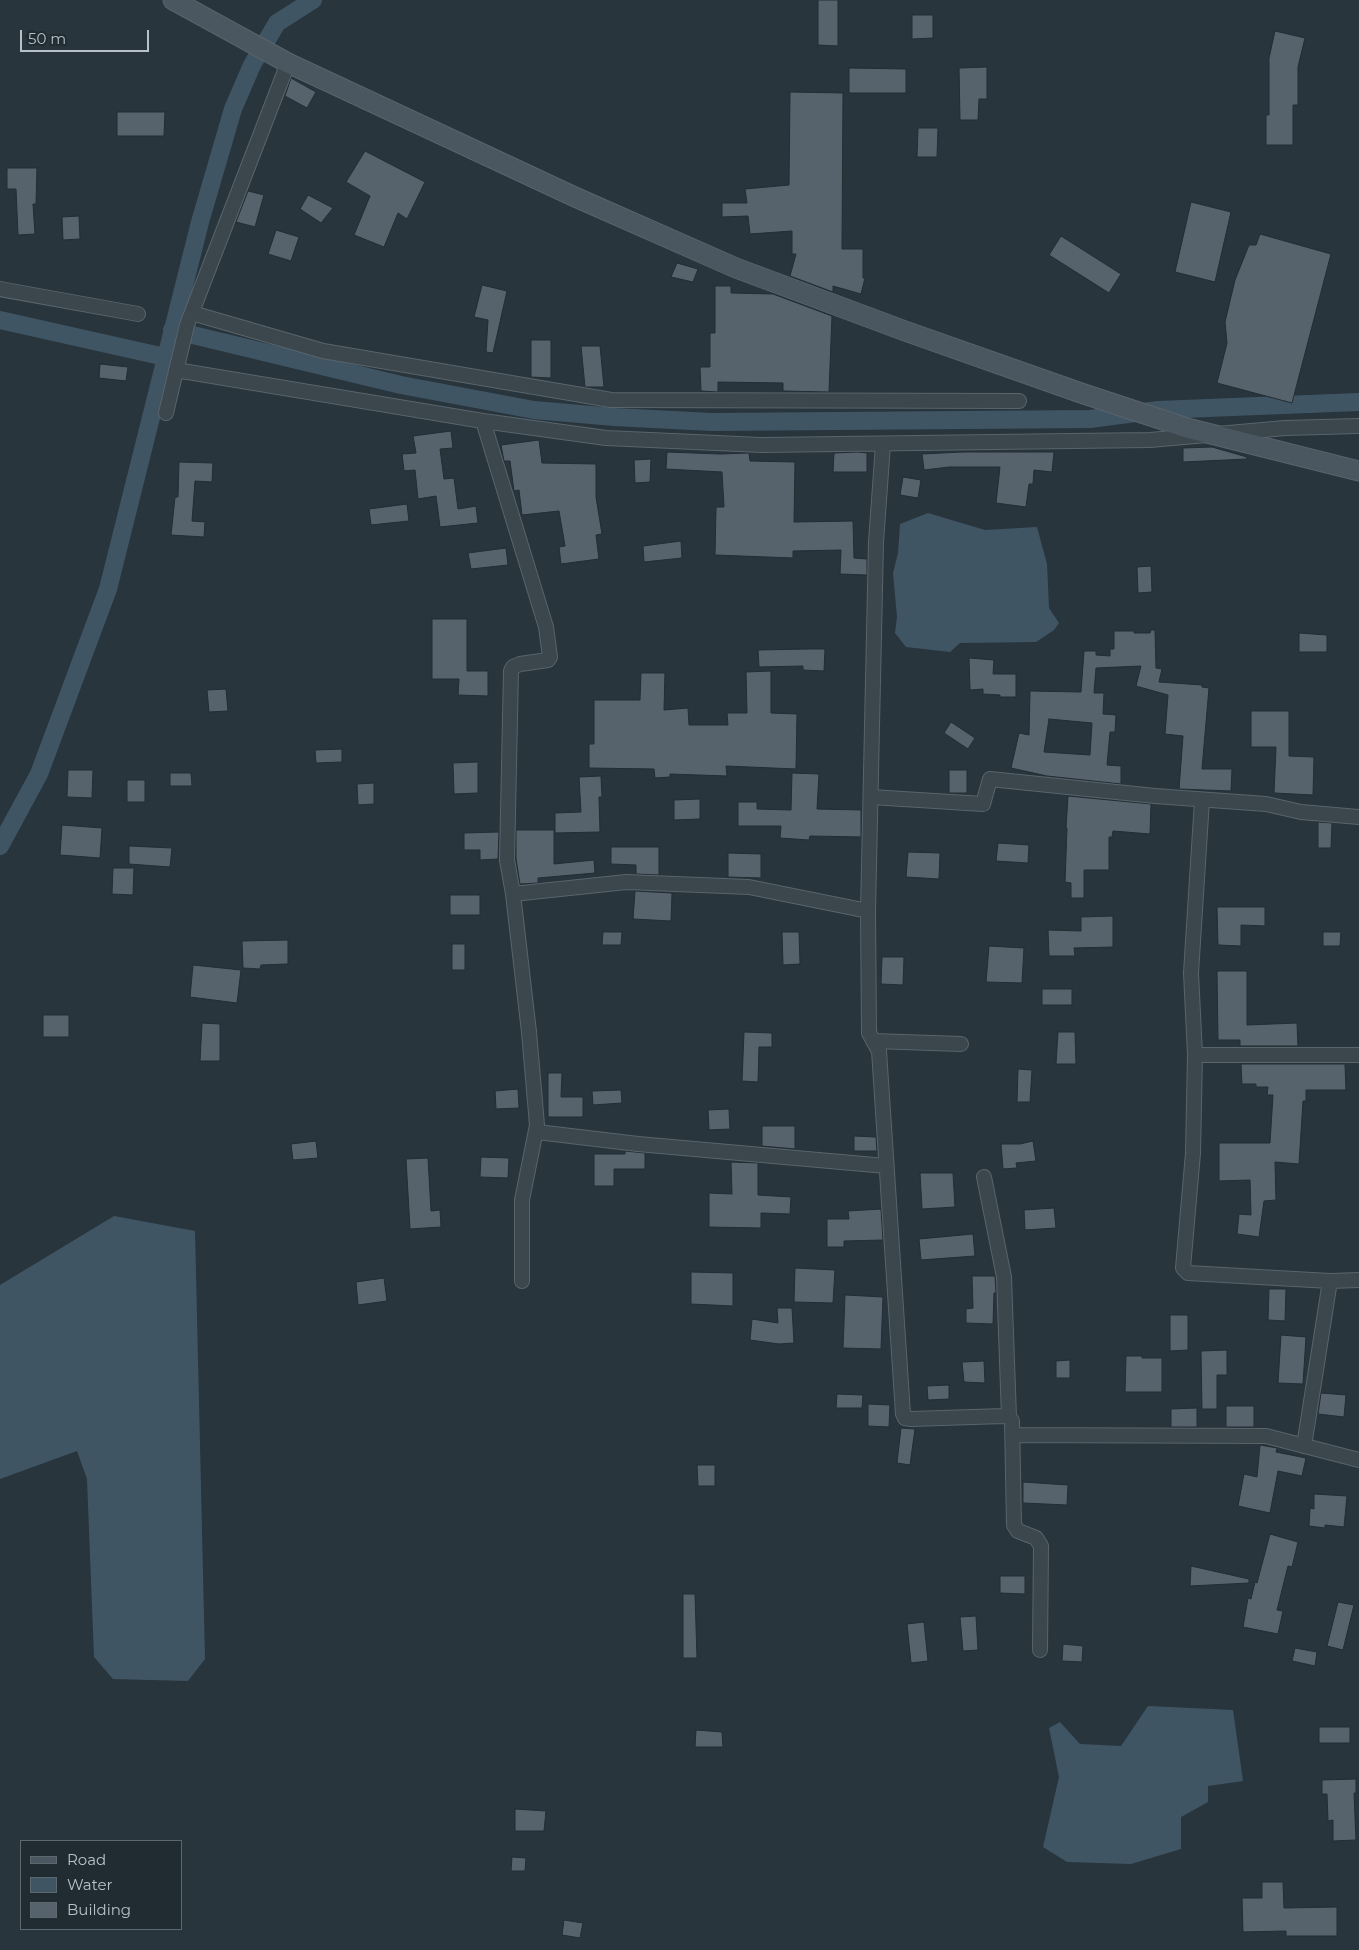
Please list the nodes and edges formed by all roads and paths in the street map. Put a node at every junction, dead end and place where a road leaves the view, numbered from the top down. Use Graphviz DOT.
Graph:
graph roads {
  1 [pos="173,0"];
  2 [pos="283,60"];
  3 [pos="0,290"];
  4 [pos="138,314"];
  5 [pos="190,319"];
  6 [pos="176,370"];
  7 [pos="1019,401"];
  8 [pos="166,413"];
  9 [pos="483,421"];
  10 [pos="1359,426"];
  11 [pos="1210,435"];
  12 [pos="883,444"];
  13 [pos="1359,471"];
  14 [pos="871,796"];
  15 [pos="1202,800"];
  16 [pos="1359,817"];
  17 [pos="513,894"];
  18 [pos="868,911"];
  19 [pos="874,1041"];
  20 [pos="961,1044"];
  21 [pos="1195,1055"];
  22 [pos="1359,1055"];
  23 [pos="537,1132"];
  24 [pos="886,1166"];
  25 [pos="984,1176"];
  26 [pos="1359,1280"];
  27 [pos="522,1281"];
  28 [pos="1330,1281"];
  29 [pos="1009,1417"];
  30 [pos="1014,1436"];
  31 [pos="1304,1446"];
  32 [pos="1359,1460"];
  33 [pos="1040,1650"];
  1 -- 2 [label="street"];
  2 -- 5 [label="street"];
  2 -- 11 [label="street"];
  3 -- 4 [label="street"];
  5 -- 6 [label="street"];
  5 -- 7 [label="street"];
  6 -- 8 [label="street"];
  6 -- 9 [label="street"];
  9 -- 12 [label="street"];
  9 -- 17 [label="street"];
  10 -- 11 [label="street"];
  11 -- 12 [label="street"];
  11 -- 13 [label="street"];
  12 -- 14 [label="street"];
  14 -- 15 [label="street"];
  14 -- 18 [label="street"];
  15 -- 16 [label="street"];
  15 -- 21 [label="street"];
  17 -- 18 [label="street"];
  17 -- 23 [label="street"];
  18 -- 19 [label="street"];
  19 -- 20 [label="street"];
  19 -- 24 [label="street"];
  21 -- 22 [label="street"];
  21 -- 28 [label="street"];
  23 -- 24 [label="street"];
  23 -- 27 [label="street"];
  24 -- 29 [label="street"];
  25 -- 29 [label="street"];
  26 -- 28 [label="street"];
  28 -- 31 [label="street"];
  29 -- 30 [label="street"];
  30 -- 31 [label="street"];
  30 -- 33 [label="street"];
  31 -- 32 [label="street"];
}
